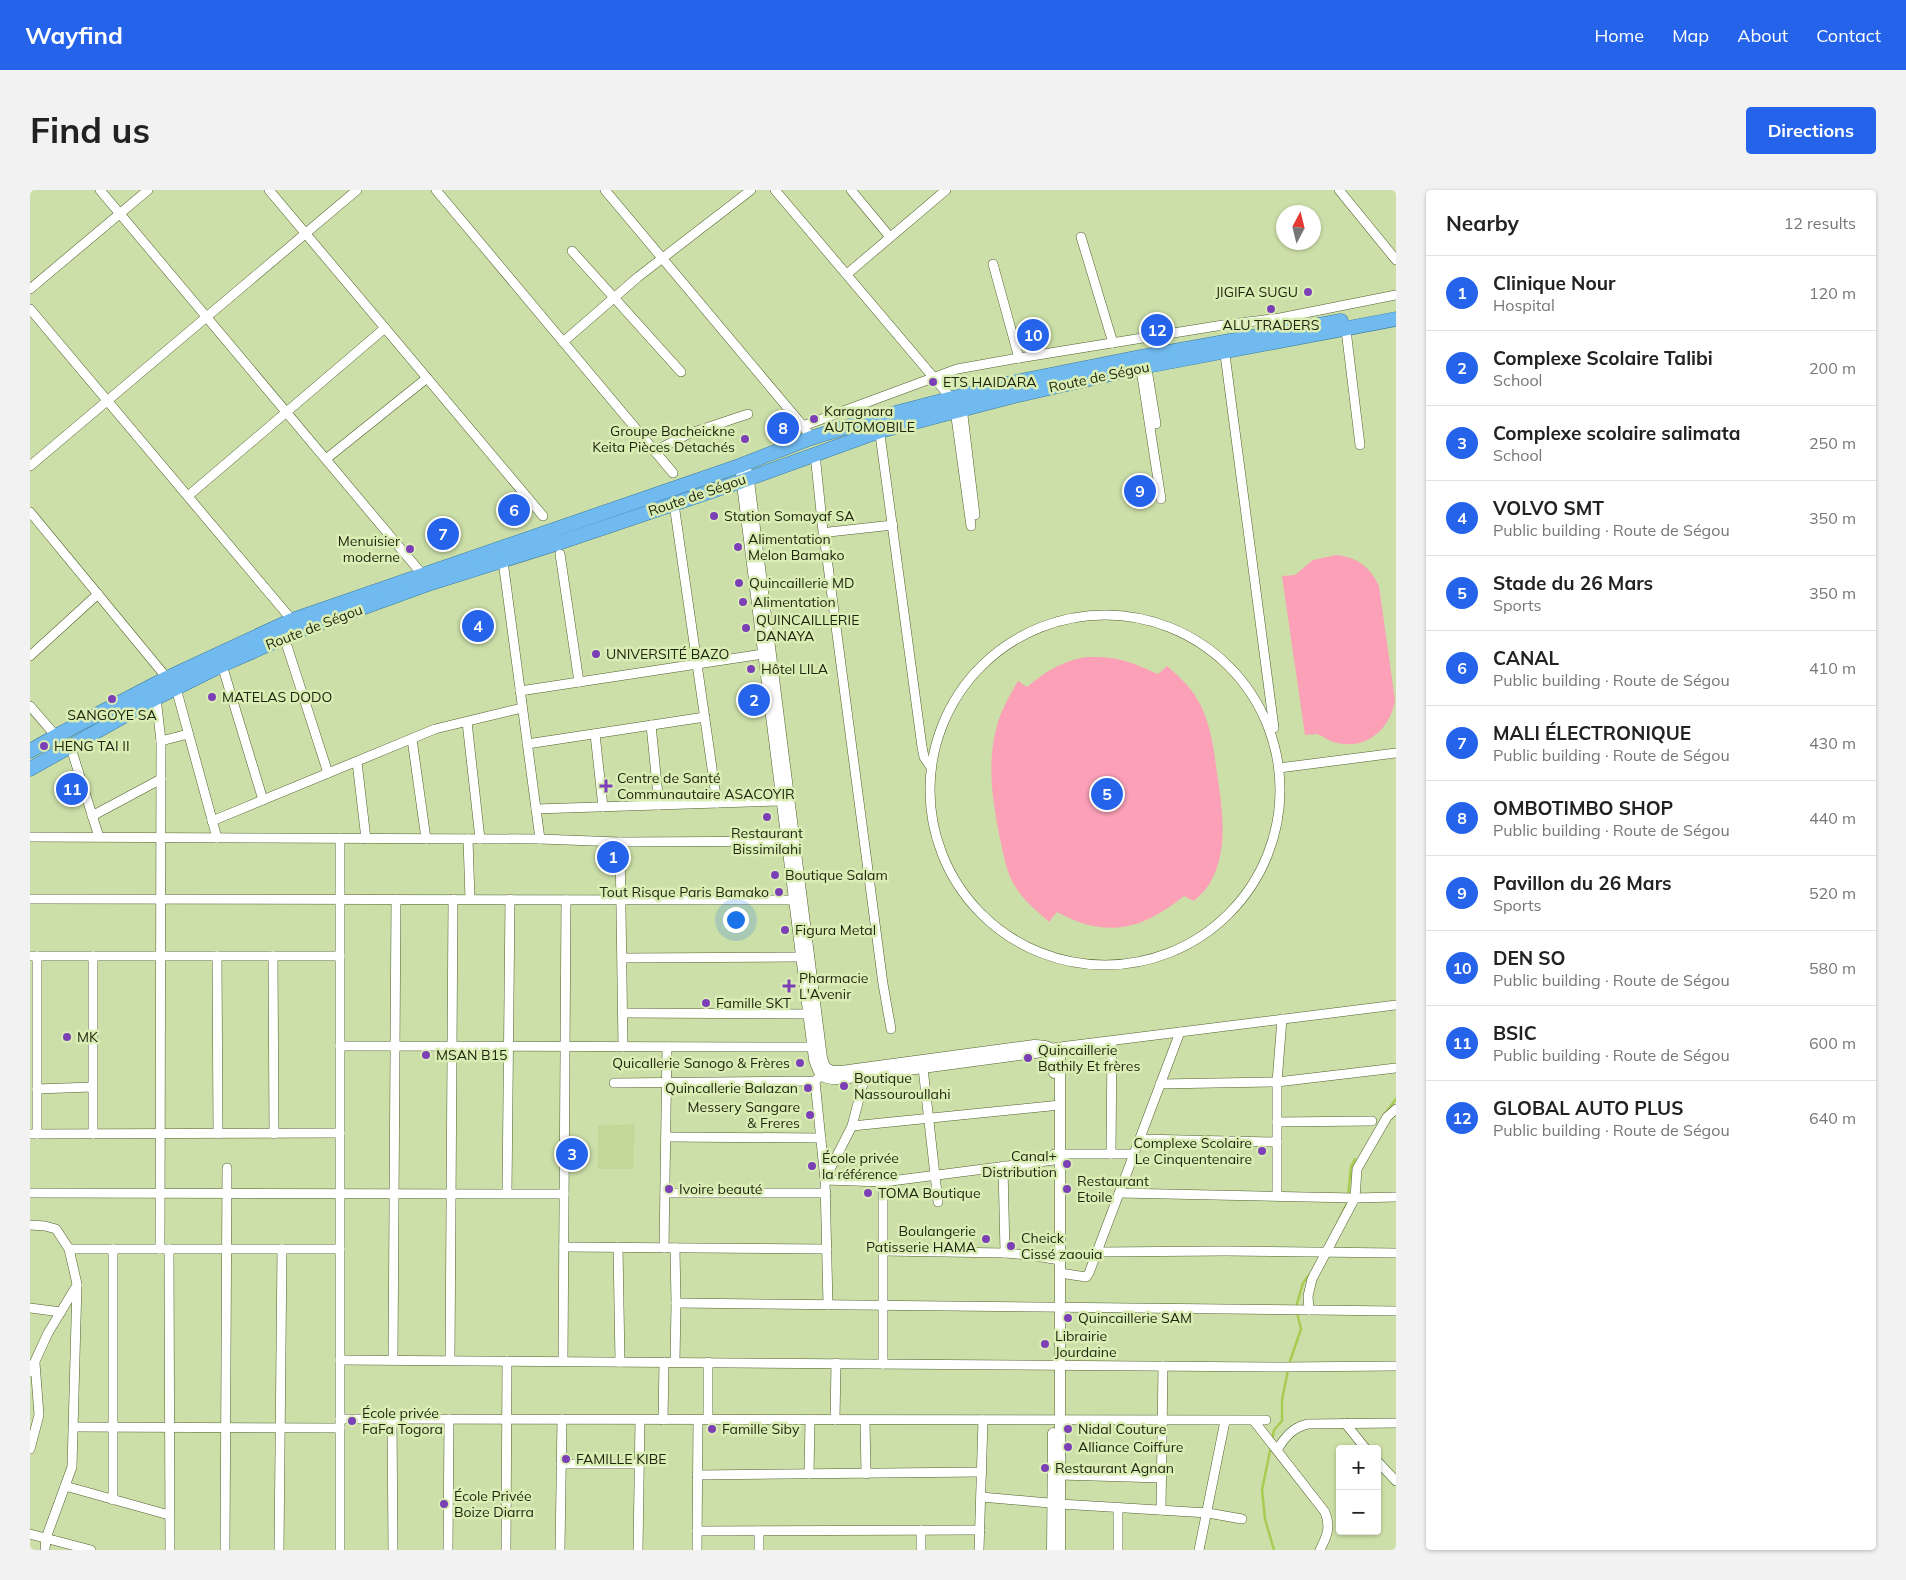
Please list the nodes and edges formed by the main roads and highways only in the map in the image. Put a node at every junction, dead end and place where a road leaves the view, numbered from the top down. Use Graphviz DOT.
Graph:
graph roads {
  1 [pos="1396,311"];
  2 [pos="1396,319"];
  3 [pos="1224,347"];
  4 [pos="878,424"];
  5 [pos="30,751"];
  6 [pos="30,769"];
  1 -- 3 [label="highway, Route de Ségou"];
  2 -- 3 [label="highway, Route de Ségou"];
  3 -- 4 [label="highway, Route de Ségou"];
  4 -- 5 [label="highway, Route de Ségou"];
  4 -- 6 [label="highway, Route de Ségou"];
}
